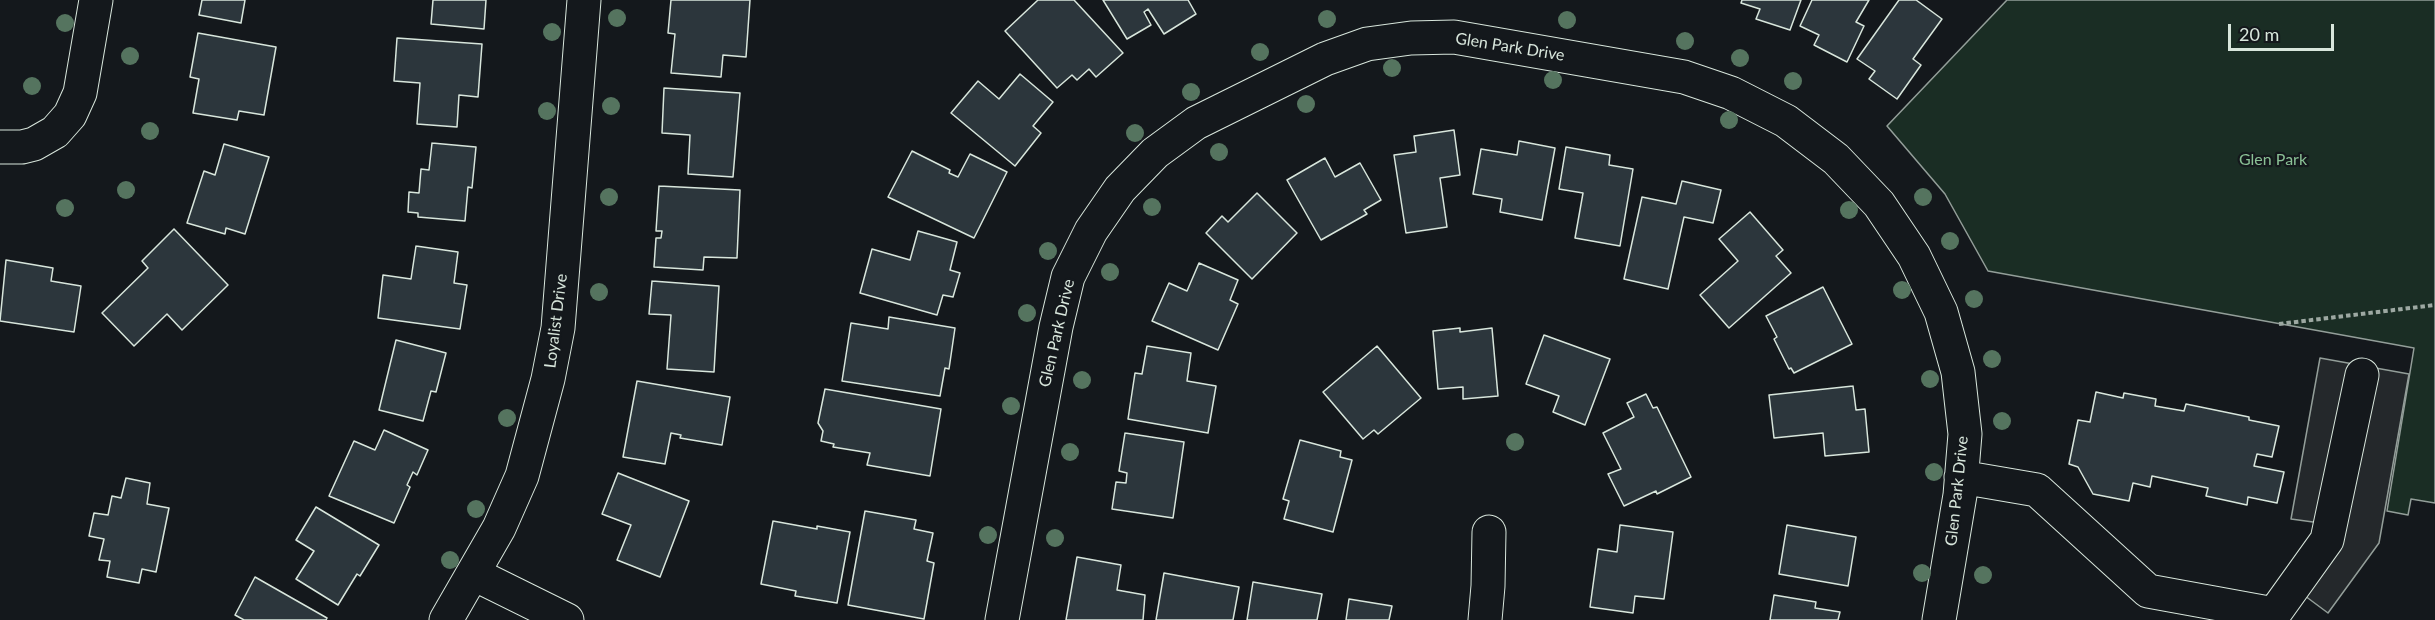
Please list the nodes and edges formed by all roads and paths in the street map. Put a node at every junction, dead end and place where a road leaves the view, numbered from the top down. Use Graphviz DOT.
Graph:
graph roads {
  1 [pos="96,0"];
  2 [pos="584,0"];
  3 [pos="0,147"];
  4 [pos="2435,305"];
  5 [pos="2279,324"];
  6 [pos="2362,375"];
  7 [pos="1961,477"];
  8 [pos="1489,532"];
  9 [pos="474,574"];
  10 [pos="446,620"];
  11 [pos="567,620"];
  12 [pos="1002,620"];
  13 [pos="1485,620"];
  14 [pos="1939,620"];
  1 -- 3 [label="street"];
  2 -- 9 [label="street, Loyalist Drive"];
  4 -- 5 [label="path"];
  6 -- 7 [label="street"];
  7 -- 12 [label="street, Glen Park Drive"];
  7 -- 14 [label="street, Glen Park Drive"];
  8 -- 13 [label="street"];
  9 -- 10 [label="street, Loyalist Drive"];
  9 -- 11 [label="street"];
}
